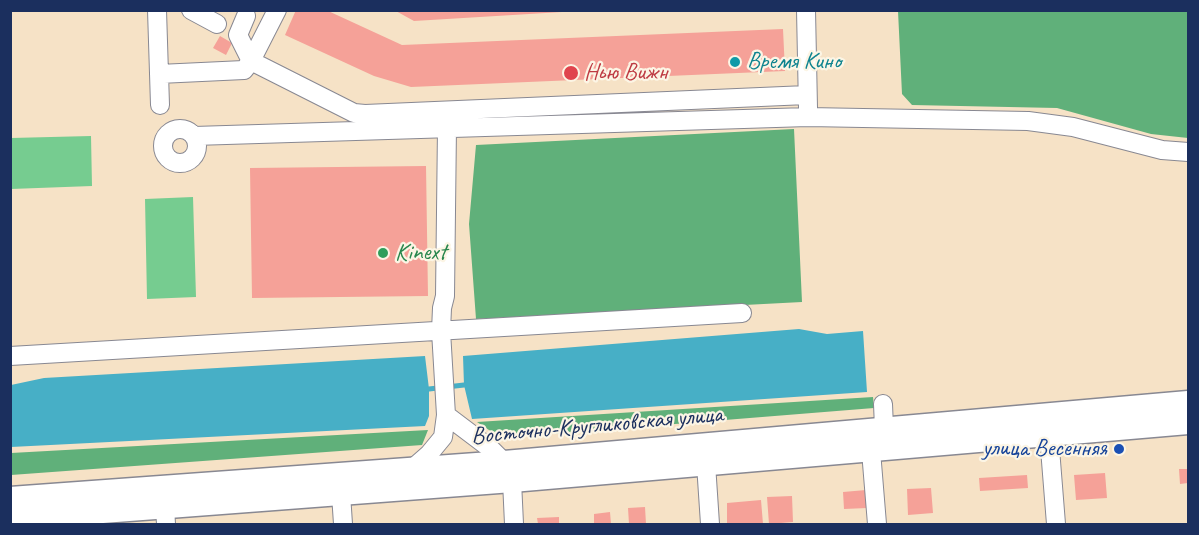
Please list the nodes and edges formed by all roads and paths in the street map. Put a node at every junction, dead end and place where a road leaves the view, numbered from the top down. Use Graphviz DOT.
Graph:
graph roads {
  1 [pos="157,10"];
  2 [pos="191,10"];
  3 [pos="278,10"];
  4 [pos="806,10"];
  5 [pos="246,16"];
  6 [pos="217,24"];
  7 [pos="251,61"];
  8 [pos="159,74"];
  9 [pos="807,95"];
  10 [pos="160,105"];
  11 [pos="808,117"];
  12 [pos="447,127"];
  13 [pos="194,136"];
  14 [pos="1188,152"];
  15 [pos="742,313"];
  16 [pos="441,331"];
  17 [pos="10,356"];
  18 [pos="1188,402"];
  19 [pos="883,404"];
  20 [pos="446,415"];
  21 [pos="1188,423"];
  22 [pos="884,428"];
  23 [pos="1049,435"];
  24 [pos="871,451"];
  25 [pos="706,464"];
  26 [pos="413,468"];
  27 [pos="508,472"];
  28 [pos="341,494"];
  29 [pos="10,498"];
  30 [pos="166,516"];
  31 [pos="10,519"];
  32 [pos="344,525"];
  33 [pos="514,525"];
  34 [pos="710,525"];
  35 [pos="877,525"];
  36 [pos="1056,525"];
  1 -- 8 [label="street"];
  2 -- 6 [label="street"];
  3 -- 7 [label="street"];
  4 -- 9 [label="street"];
  5 -- 7 [label="street"];
  7 -- 8 [label="street"];
  7 -- 9 [label="street"];
  8 -- 10 [label="street"];
  9 -- 11 [label="street"];
  11 -- 12 [label="street"];
  11 -- 14 [label="street"];
  12 -- 13 [label="street"];
  12 -- 16 [label="street"];
  15 -- 16 [label="street"];
  16 -- 17 [label="street"];
  16 -- 20 [label="street"];
  18 -- 22 [label="main road, Восточно-Кругликовская улица"];
  19 -- 22 [label="street"];
  20 -- 26 [label="street"];
  20 -- 27 [label="street"];
  21 -- 23 [label="main road, Восточно-Кругликовская улица"];
  22 -- 27 [label="main road, Восточно-Кругликовская улица"];
  23 -- 24 [label="main road, Восточно-Кругликовская улица"];
  23 -- 36 [label="street"];
  24 -- 25 [label="main road, Восточно-Кругликовская улица"];
  24 -- 35 [label="street"];
  25 -- 27 [label="main road, Восточно-Кругликовская улица"];
  25 -- 34 [label="street"];
  26 -- 27 [label="main road, Восточно-Кругликовская улица"];
  26 -- 29 [label="main road, Восточно-Кругликовская улица"];
  27 -- 28 [label="main road, Восточно-Кругликовская улица"];
  27 -- 33 [label="street"];
  28 -- 30 [label="main road, Восточно-Кругликовская улица"];
  28 -- 32 [label="street"];
  30 -- 31 [label="main road, Восточно-Кругликовская улица"];
}
